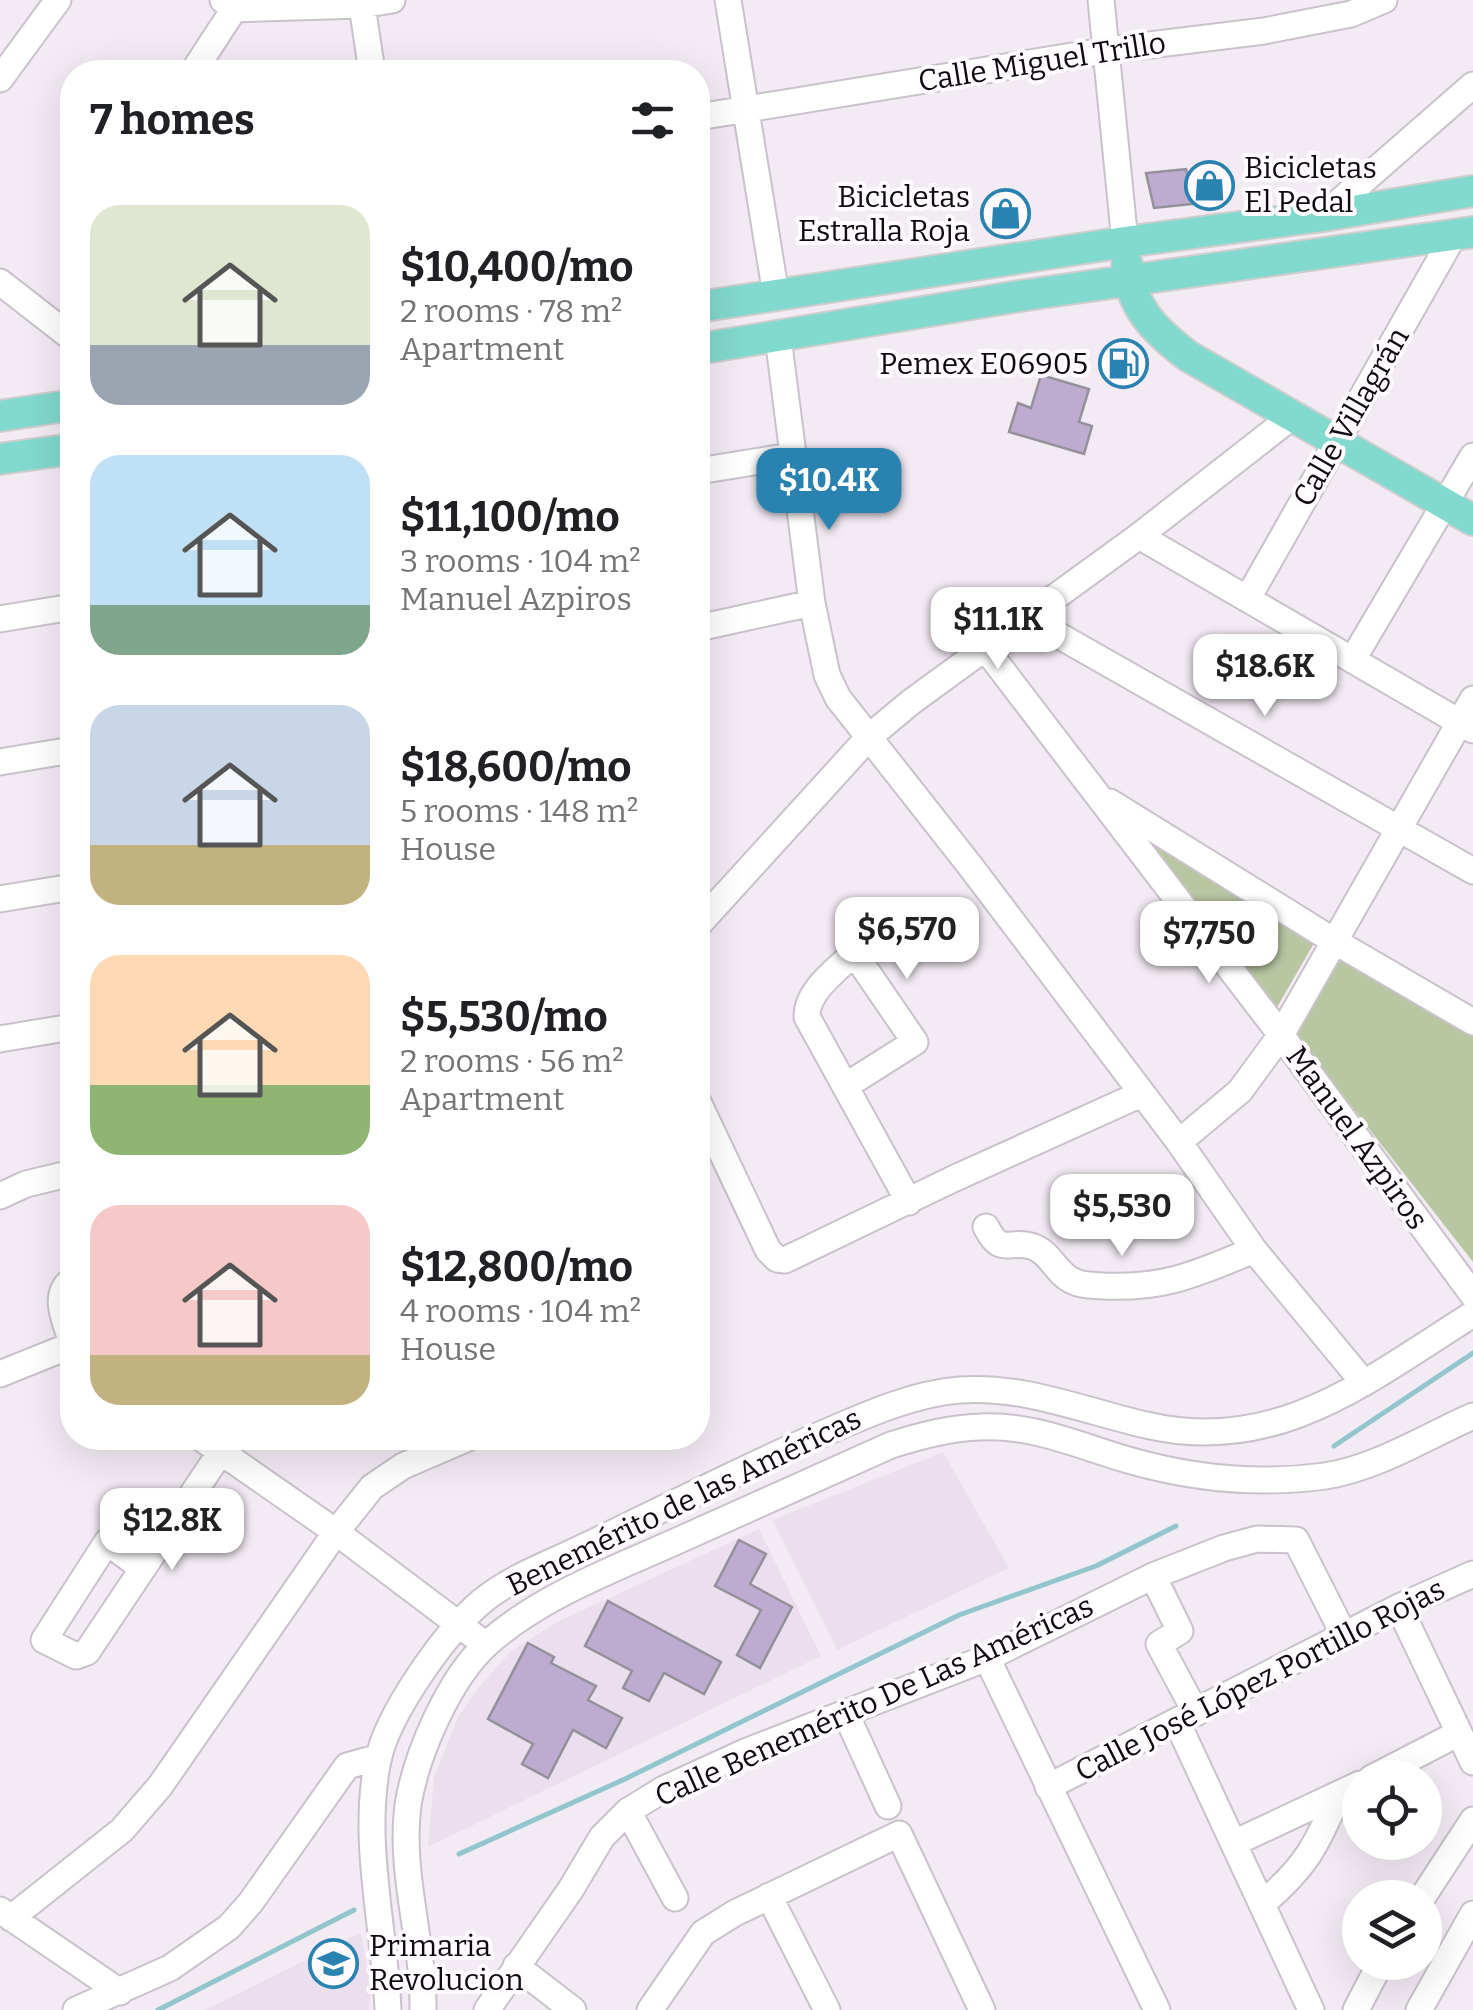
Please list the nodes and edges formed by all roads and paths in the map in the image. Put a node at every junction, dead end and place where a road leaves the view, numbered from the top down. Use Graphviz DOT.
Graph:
graph roads {
  1 [pos="58,0"];
  2 [pos="392,0"];
  3 [pos="728,0"];
  4 [pos="1101,0"];
  5 [pos="1384,0"];
  6 [pos="232,3"];
  7 [pos="362,4"];
  8 [pos="1109,50"];
  9 [pos="201,60"];
  10 [pos="370,60"];
  11 [pos="0,80"];
  12 [pos="1473,85"];
  13 [pos="744,110"];
  14 [pos="710,115"];
  15 [pos="1473,191"];
  16 [pos="1323,216"];
  17 [pos="1463,234"];
  18 [pos="1124,242"];
  19 [pos="0,282"];
  20 [pos="1129,282"];
  21 [pos="776,295"];
  22 [pos="710,305"];
  23 [pos="60,329"];
  24 [pos="778,336"];
  25 [pos="710,347"];
  26 [pos="60,407"];
  27 [pos="1294,415"];
  28 [pos="0,416"];
  29 [pos="1338,440"];
  30 [pos="60,451"];
  31 [pos="791,456"];
  32 [pos="1473,456"];
  33 [pos="0,460"];
  34 [pos="710,469"];
  35 [pos="1446,504"];
  36 [pos="1473,520"];
  37 [pos="1138,536"];
  38 [pos="1248,598"];
  39 [pos="812,604"];
  40 [pos="60,609"];
  41 [pos="1028,618"];
  42 [pos="0,619"];
  43 [pos="710,625"];
  44 [pos="985,648"];
  45 [pos="1353,660"];
  46 [pos="1473,699"];
  47 [pos="1466,726"];
  48 [pos="869,737"];
  49 [pos="60,752"];
  50 [pos="0,762"];
  51 [pos="1098,794"];
  52 [pos="1399,827"];
  53 [pos="1473,871"];
  54 [pos="60,889"];
  55 [pos="0,899"];
  56 [pos="710,912"];
  57 [pos="1334,941"];
  58 [pos="1473,1022"];
  59 [pos="60,1029"];
  60 [pos="1281,1034"];
  61 [pos="0,1039"];
  62 [pos="847,1085"];
  63 [pos="1141,1094"];
  64 [pos="710,1127"];
  65 [pos="1179,1142"];
  66 [pos="60,1176"];
  67 [pos="0,1196"];
  68 [pos="909,1202"];
  69 [pos="986,1227"];
  70 [pos="1254,1250"];
  71 [pos="1473,1295"];
  72 [pos="1473,1314"];
  73 [pos="60,1349"];
  74 [pos="0,1374"];
  75 [pos="1364,1383"];
  76 [pos="878,1410"];
  77 [pos="1473,1416"];
  78 [pos="1246,1429"];
  79 [pos="1185,1434"];
  80 [pos="890,1444"];
  81 [pos="211,1450"];
  82 [pos="227,1450"];
  83 [pos="442,1450"];
  84 [pos="1244,1479"];
  85 [pos="336,1532"];
  86 [pos="142,1568"];
  87 [pos="1473,1574"];
  88 [pos="1153,1576"];
  89 [pos="1400,1607"];
  90 [pos="456,1624"];
  91 [pos="1344,1635"];
  92 [pos="486,1645"];
  93 [pos="987,1658"];
  94 [pos="846,1714"];
  95 [pos="1186,1717"];
  96 [pos="1459,1734"];
  97 [pos="379,1757"];
  98 [pos="1408,1760"];
  99 [pos="1473,1762"];
  100 [pos="1048,1787"];
  101 [pos="1342,1792"];
  102 [pos="1342,1801"];
  103 [pos="888,1806"];
  104 [pos="628,1811"];
  105 [pos="1473,1820"];
  106 [pos="1234,1843"];
  107 [pos="1434,1880"];
  108 [pos="769,1896"];
  109 [pos="675,1898"];
  110 [pos="1263,1904"];
  111 [pos="6,1914"];
  112 [pos="1473,1914"];
  113 [pos="1466,1944"];
  114 [pos="516,1966"];
  115 [pos="1372,1980"];
  116 [pos="120,1992"];
  117 [pos="76,2010"];
  118 [pos="388,2010"];
  119 [pos="423,2010"];
  120 [pos="486,2010"];
  121 [pos="574,2010"];
  122 [pos="650,2010"];
  123 [pos="827,2010"];
  124 [pos="982,2010"];
  125 [pos="1157,2010"];
  126 [pos="1311,2010"];
  127 [pos="1356,2010"];
  128 [pos="1420,2010"];
  1 -- 11 [label="street"];
  2 -- 7 [label="street"];
  3 -- 13 [label="street"];
  4 -- 8 [label="street"];
  5 -- 8 [label="street, Calle Miguel Trillo"];
  6 -- 7 [label="street"];
  6 -- 9 [label="street"];
  7 -- 10 [label="street"];
  8 -- 13 [label="street, Calle Miguel Trillo"];
  8 -- 18 [label="street"];
  12 -- 16 [label="street"];
  13 -- 14 [label="street, Calle Miguel Trillo"];
  13 -- 21 [label="street"];
  15 -- 16 [label="main road"];
  16 -- 18 [label="main road"];
  17 -- 20 [label="main road"];
  17 -- 29 [label="street, Calle Villagrán"];
  18 -- 20 [label="main road"];
  18 -- 21 [label="main road"];
  19 -- 23 [label="street"];
  20 -- 24 [label="main road"];
  20 -- 27 [label="main road"];
  21 -- 22 [label="main road"];
  24 -- 25 [label="main road"];
  24 -- 31 [label="street"];
  26 -- 28 [label="main road"];
  27 -- 29 [label="main road"];
  27 -- 37 [label="street"];
  29 -- 35 [label="main road"];
  29 -- 38 [label="street, Calle Villagrán"];
  30 -- 33 [label="main road"];
  31 -- 34 [label="street"];
  31 -- 39 [label="street"];
  32 -- 35 [label="street"];
  35 -- 36 [label="main road"];
  35 -- 45 [label="street"];
  37 -- 38 [label="street"];
  37 -- 41 [label="street"];
  38 -- 45 [label="street"];
  39 -- 43 [label="street"];
  39 -- 48 [label="street"];
  40 -- 42 [label="street"];
  41 -- 44 [label="street"];
  41 -- 52 [label="street"];
  44 -- 48 [label="street"];
  44 -- 51 [label="street, Manuel Azpiros"];
  45 -- 47 [label="street"];
  46 -- 47 [label="street"];
  47 -- 52 [label="street"];
  48 -- 56 [label="street"];
  48 -- 63 [label="street"];
  49 -- 50 [label="street"];
  51 -- 57 [label="street"];
  51 -- 60 [label="street, Manuel Azpiros"];
  52 -- 53 [label="street"];
  52 -- 57 [label="street"];
  54 -- 55 [label="street"];
  57 -- 58 [label="street"];
  57 -- 60 [label="street"];
  59 -- 61 [label="street"];
  60 -- 65 [label="street"];
  60 -- 71 [label="street, Manuel Azpiros"];
  62 -- 62 [label="street"];
  62 -- 68 [label="street"];
  63 -- 65 [label="street"];
  63 -- 68 [label="street"];
  64 -- 68 [label="street"];
  65 -- 70 [label="street"];
  66 -- 67 [label="street"];
  69 -- 70 [label="street"];
  70 -- 75 [label="street"];
  72 -- 75 [label="street, Benemérito de las Américas"];
  73 -- 74 [label="street"];
  75 -- 78 [label="street, Benemérito de las Américas"];
  76 -- 79 [label="street, Benemérito de las Américas"];
  76 -- 80 [label="street"];
  76 -- 90 [label="street, Benemérito de las Américas"];
  77 -- 84 [label="street, Benemérito de las Américas"];
  78 -- 79 [label="street, Benemérito de las Américas"];
  78 -- 84 [label="street"];
  79 -- 84 [label="street"];
  80 -- 84 [label="street, Benemérito de las Américas"];
  80 -- 92 [label="street, Benemérito de las Américas"];
  81 -- 86 [label="street"];
  82 -- 85 [label="street"];
  83 -- 85 [label="street"];
  85 -- 90 [label="street"];
  85 -- 111 [label="street"];
  86 -- 86 [label="street"];
  87 -- 89 [label="street, Calle José López Portillo Rojas"];
  88 -- 91 [label="street, Calle Benemérito De Las Américas"];
  88 -- 93 [label="street, Calle Benemérito De Las Américas"];
  88 -- 95 [label="street"];
  89 -- 91 [label="street, Calle José López Portillo Rojas"];
  89 -- 96 [label="street"];
  90 -- 92 [label="street"];
  90 -- 97 [label="street, Benemérito de las Américas"];
  91 -- 95 [label="street, Calle José López Portillo Rojas"];
  92 -- 119 [label="street, Benemérito de las Américas"];
  93 -- 94 [label="street, Calle Benemérito De Las Américas"];
  93 -- 100 [label="street"];
  94 -- 103 [label="street"];
  94 -- 104 [label="street, Calle Benemérito De Las Américas"];
  95 -- 100 [label="street, Calle José López Portillo Rojas"];
  95 -- 106 [label="street"];
  96 -- 98 [label="street"];
  96 -- 99 [label="street"];
  97 -- 116 [label="street"];
  97 -- 118 [label="street, Benemérito de las Américas"];
  100 -- 125 [label="street"];
  101 -- 106 [label="street"];
  102 -- 110 [label="street"];
  104 -- 109 [label="street"];
  104 -- 114 [label="street, Calle Benemérito De Las Américas"];
  105 -- 107 [label="street"];
  106 -- 110 [label="street"];
  108 -- 122 [label="street"];
  108 -- 123 [label="street"];
  108 -- 124 [label="street"];
  110 -- 126 [label="street"];
  111 -- 116 [label="street"];
  112 -- 113 [label="street"];
  113 -- 128 [label="street"];
  114 -- 120 [label="street, Calle Benemérito De Las Américas"];
  114 -- 121 [label="street"];
  115 -- 127 [label="street"];
  116 -- 117 [label="street"];
}
